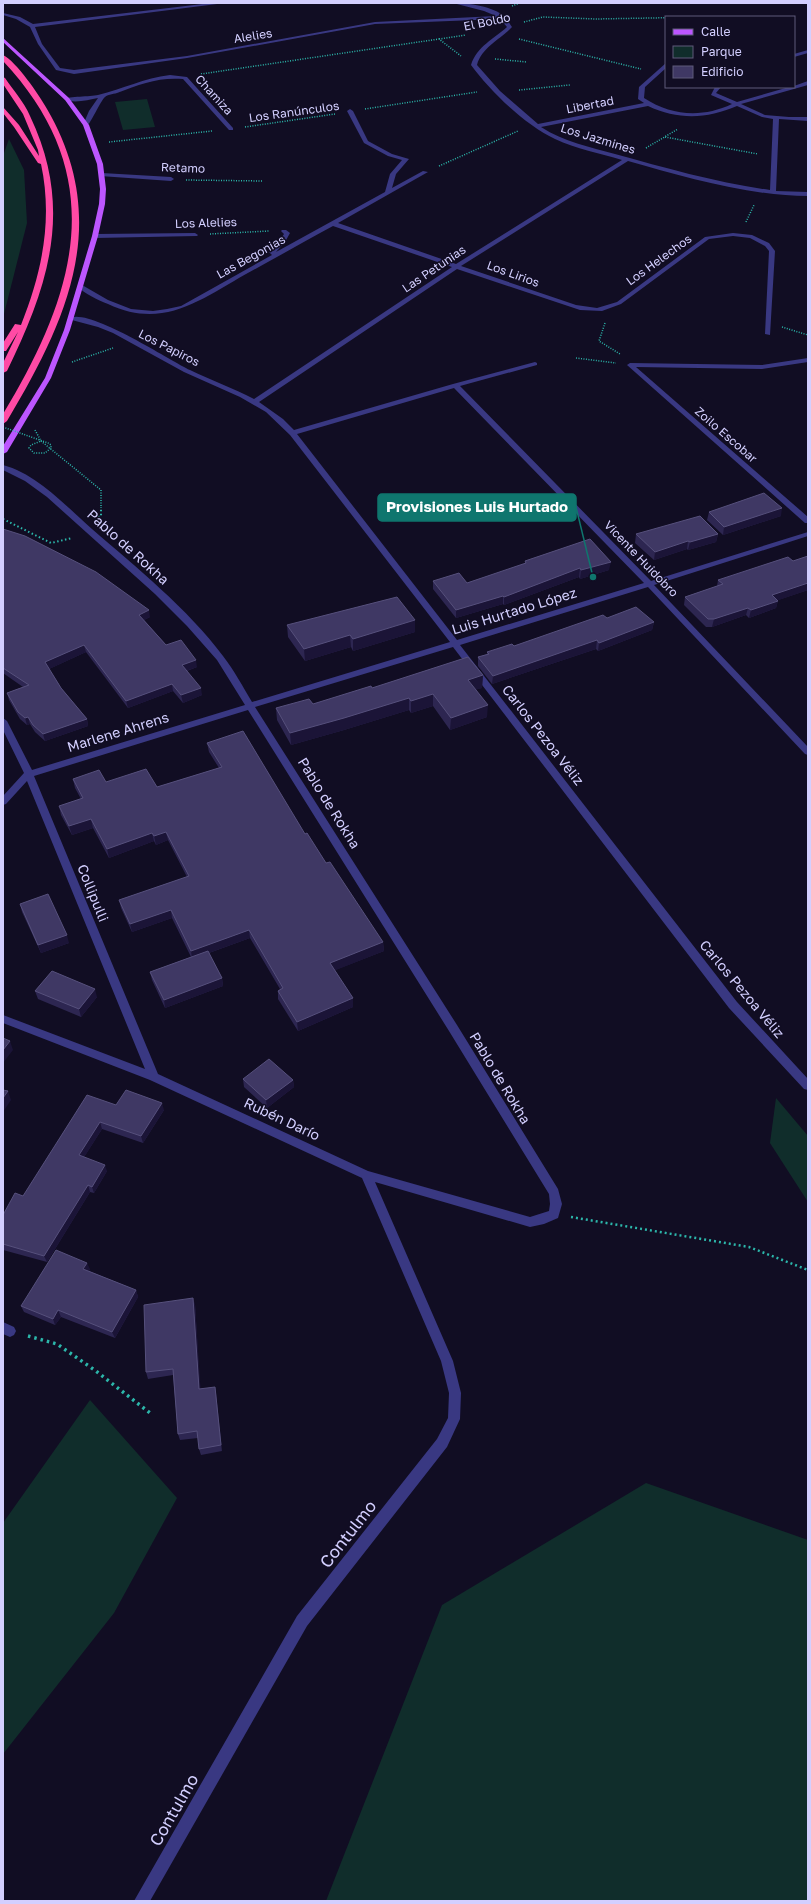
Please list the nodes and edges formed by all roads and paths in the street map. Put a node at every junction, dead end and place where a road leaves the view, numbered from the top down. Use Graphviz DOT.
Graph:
graph roads {
  1 [pos="223,3"];
  2 [pos="455,3"];
  3 [pos="3,15"];
  4 [pos="665,16"];
  5 [pos="503,18"];
  6 [pos="32,26"];
  7 [pos="510,27"];
  8 [pos="470,35"];
  9 [pos="503,35"];
  10 [pos="3,39"];
  11 [pos="439,39"];
  12 [pos="808,51"];
  13 [pos="795,56"];
  14 [pos="3,57"];
  15 [pos="476,57"];
  16 [pos="526,62"];
  17 [pos="474,65"];
  18 [pos="665,66"];
  19 [pos="657,73"];
  20 [pos="180,77"];
  21 [pos="3,79"];
  22 [pos="808,83"];
  23 [pos="570,85"];
  24 [pos="795,87"];
  25 [pos="717,88"];
  26 [pos="791,88"];
  27 [pos="496,89"];
  28 [pos="501,94"];
  29 [pos="102,97"];
  30 [pos="66,99"];
  31 [pos="648,104"];
  32 [pos="737,104"];
  33 [pos="3,109"];
  34 [pos="350,111"];
  35 [pos="698,115"];
  36 [pos="776,118"];
  37 [pos="808,118"];
  38 [pos="86,125"];
  39 [pos="536,126"];
  40 [pos="231,129"];
  41 [pos="513,132"];
  42 [pos="666,137"];
  43 [pos="93,143"];
  44 [pos="758,154"];
  45 [pos="627,159"];
  46 [pos="425,172"];
  47 [pos="48,174"];
  48 [pos="102,175"];
  49 [pos="171,179"];
  50 [pos="263,181"];
  51 [pos="388,193"];
  52 [pos="774,193"];
  53 [pos="808,194"];
  54 [pos="334,224"];
  55 [pos="284,231"];
  56 [pos="194,235"];
  57 [pos="739,235"];
  58 [pos="95,236"];
  59 [pos="277,256"];
  60 [pos="457,266"];
  61 [pos="80,286"];
  62 [pos="33,304"];
  63 [pos="609,308"];
  64 [pos="594,310"];
  65 [pos="70,319"];
  66 [pos="768,323"];
  67 [pos="768,334"];
  68 [pos="808,335"];
  69 [pos="3,349"];
  70 [pos="576,358"];
  71 [pos="808,360"];
  72 [pos="535,364"];
  73 [pos="630,365"];
  74 [pos="3,371"];
  75 [pos="454,385"];
  76 [pos="256,402"];
  77 [pos="3,421"];
  78 [pos="3,427"];
  79 [pos="293,433"];
  80 [pos="3,452"];
  81 [pos="3,467"];
  82 [pos="3,519"];
  83 [pos="808,521"];
  84 [pos="79,522"];
  85 [pos="92,533"];
  86 [pos="808,534"];
  87 [pos="649,584"];
  88 [pos="455,643"];
  89 [pos="251,705"];
  90 [pos="3,722"];
  91 [pos="808,752"];
  92 [pos="29,774"];
  93 [pos="3,802"];
  94 [pos="3,1019"];
  95 [pos="154,1077"];
  96 [pos="808,1086"];
  97 [pos="366,1175"];
  98 [pos="554,1214"];
  99 [pos="808,1270"];
  100 [pos="7,1329"];
  101 [pos="150,1413"];
  102 [pos="142,1901"];
  1 -- 6 [label="street"];
  2 -- 5 [label="street"];
  3 -- 6 [label="street"];
  4 -- 7 [label="path, El Boldo"];
  5 -- 6 [label="street, Alelies"];
  5 -- 7 [label="street"];
  7 -- 9 [label="street"];
  8 -- 11 [label="path, El Boldo"];
  9 -- 15 [label="street"];
  9 -- 19 [label="path"];
  10 -- 30 [label="main road"];
  11 -- 17 [label="path"];
  11 -- 20 [label="path, El Boldo"];
  12 -- 13 [label="street"];
  14 -- 77 [label="highway"];
  15 -- 16 [label="path"];
  15 -- 17 [label="street"];
  17 -- 27 [label="street, Los Jazmines"];
  18 -- 19 [label="street"];
  19 -- 31 [label="street"];
  20 -- 29 [label="street"];
  20 -- 40 [label="street, Chamiza"];
  21 -- 47 [label="highway"];
  22 -- 24 [label="street"];
  23 -- 28 [label="path"];
  25 -- 32 [label="street"];
  26 -- 32 [label="street"];
  27 -- 28 [label="street, Los Jazmines"];
  27 -- 34 [label="path, Los Ranúnculos"];
  28 -- 39 [label="street, Los Jazmines"];
  29 -- 30 [label="street"];
  29 -- 38 [label="street"];
  30 -- 38 [label="main road"];
  31 -- 35 [label="street"];
  31 -- 39 [label="street, Libertad"];
  32 -- 35 [label="street"];
  32 -- 36 [label="street"];
  33 -- 47 [label="highway"];
  34 -- 40 [label="path, Los Ranúnculos"];
  34 -- 51 [label="street"];
  35 -- 42 [label="path"];
  36 -- 37 [label="street"];
  36 -- 52 [label="street"];
  38 -- 43 [label="main road"];
  39 -- 45 [label="street, Los Jazmines"];
  40 -- 43 [label="path, Los Ranúnculos"];
  41 -- 46 [label="path"];
  42 -- 44 [label="path"];
  42 -- 45 [label="path"];
  43 -- 48 [label="main road"];
  45 -- 52 [label="street, Los Jazmines"];
  45 -- 60 [label="street, Las Petunias"];
  46 -- 51 [label="street, Las Begonias"];
  47 -- 62 [label="highway"];
  48 -- 49 [label="street, Retamo"];
  48 -- 58 [label="main road"];
  49 -- 50 [label="path, Retamo"];
  51 -- 54 [label="street, Las Begonias"];
  52 -- 53 [label="street, Los Jazmines"];
  52 -- 57 [label="path"];
  54 -- 59 [label="street, Las Begonias"];
  54 -- 60 [label="street, Los Lirios"];
  55 -- 56 [label="path, Los Alelies"];
  55 -- 59 [label="street"];
  56 -- 58 [label="street, Los Alelies"];
  57 -- 63 [label="street, Los Helechos"];
  57 -- 66 [label="street, Los Helechos"];
  58 -- 61 [label="main road"];
  59 -- 61 [label="street, Las Begonias"];
  60 -- 64 [label="street, Los Lirios"];
  60 -- 76 [label="street, Las Petunias"];
  61 -- 65 [label="main road"];
  62 -- 69 [label="highway"];
  62 -- 74 [label="highway"];
  63 -- 64 [label="street, Los Helechos"];
  63 -- 73 [label="path"];
  65 -- 76 [label="street, Los Papiros"];
  65 -- 80 [label="main road"];
  66 -- 67 [label="street"];
  66 -- 68 [label="path"];
  70 -- 73 [label="path"];
  71 -- 73 [label="street"];
  72 -- 75 [label="street"];
  73 -- 83 [label="street, Zoilo Escobar"];
  75 -- 79 [label="street"];
  75 -- 87 [label="street, Vicente Huidobro"];
  76 -- 79 [label="street, Carlos Pezoa Véliz"];
  78 -- 84 [label="path, bridge"];
  79 -- 88 [label="street, Carlos Pezoa Véliz"];
  81 -- 84 [label="street, Pablo de Rokha"];
  82 -- 85 [label="path"];
  84 -- 85 [label="street, Pablo de Rokha"];
  85 -- 89 [label="street, Pablo de Rokha"];
  86 -- 87 [label="street, Luis Hurtado López"];
  87 -- 88 [label="street, Luis Hurtado López"];
  87 -- 91 [label="street, Vicente Huidobro"];
  88 -- 89 [label="street, Luis Hurtado López"];
  88 -- 96 [label="street, Carlos Pezoa Véliz"];
  89 -- 92 [label="street, Marlene Ahrens"];
  89 -- 98 [label="street, Pablo de Rokha"];
  90 -- 92 [label="street, Collipulli"];
  92 -- 93 [label="street, Marlene Ahrens"];
  92 -- 95 [label="street, Collipulli"];
  94 -- 95 [label="street, Rubén Darío"];
  95 -- 97 [label="street, Rubén Darío"];
  97 -- 98 [label="street, Rubén Darío"];
  97 -- 102 [label="street, Contulmo"];
  98 -- 99 [label="path"];
  100 -- 101 [label="path"];
}
